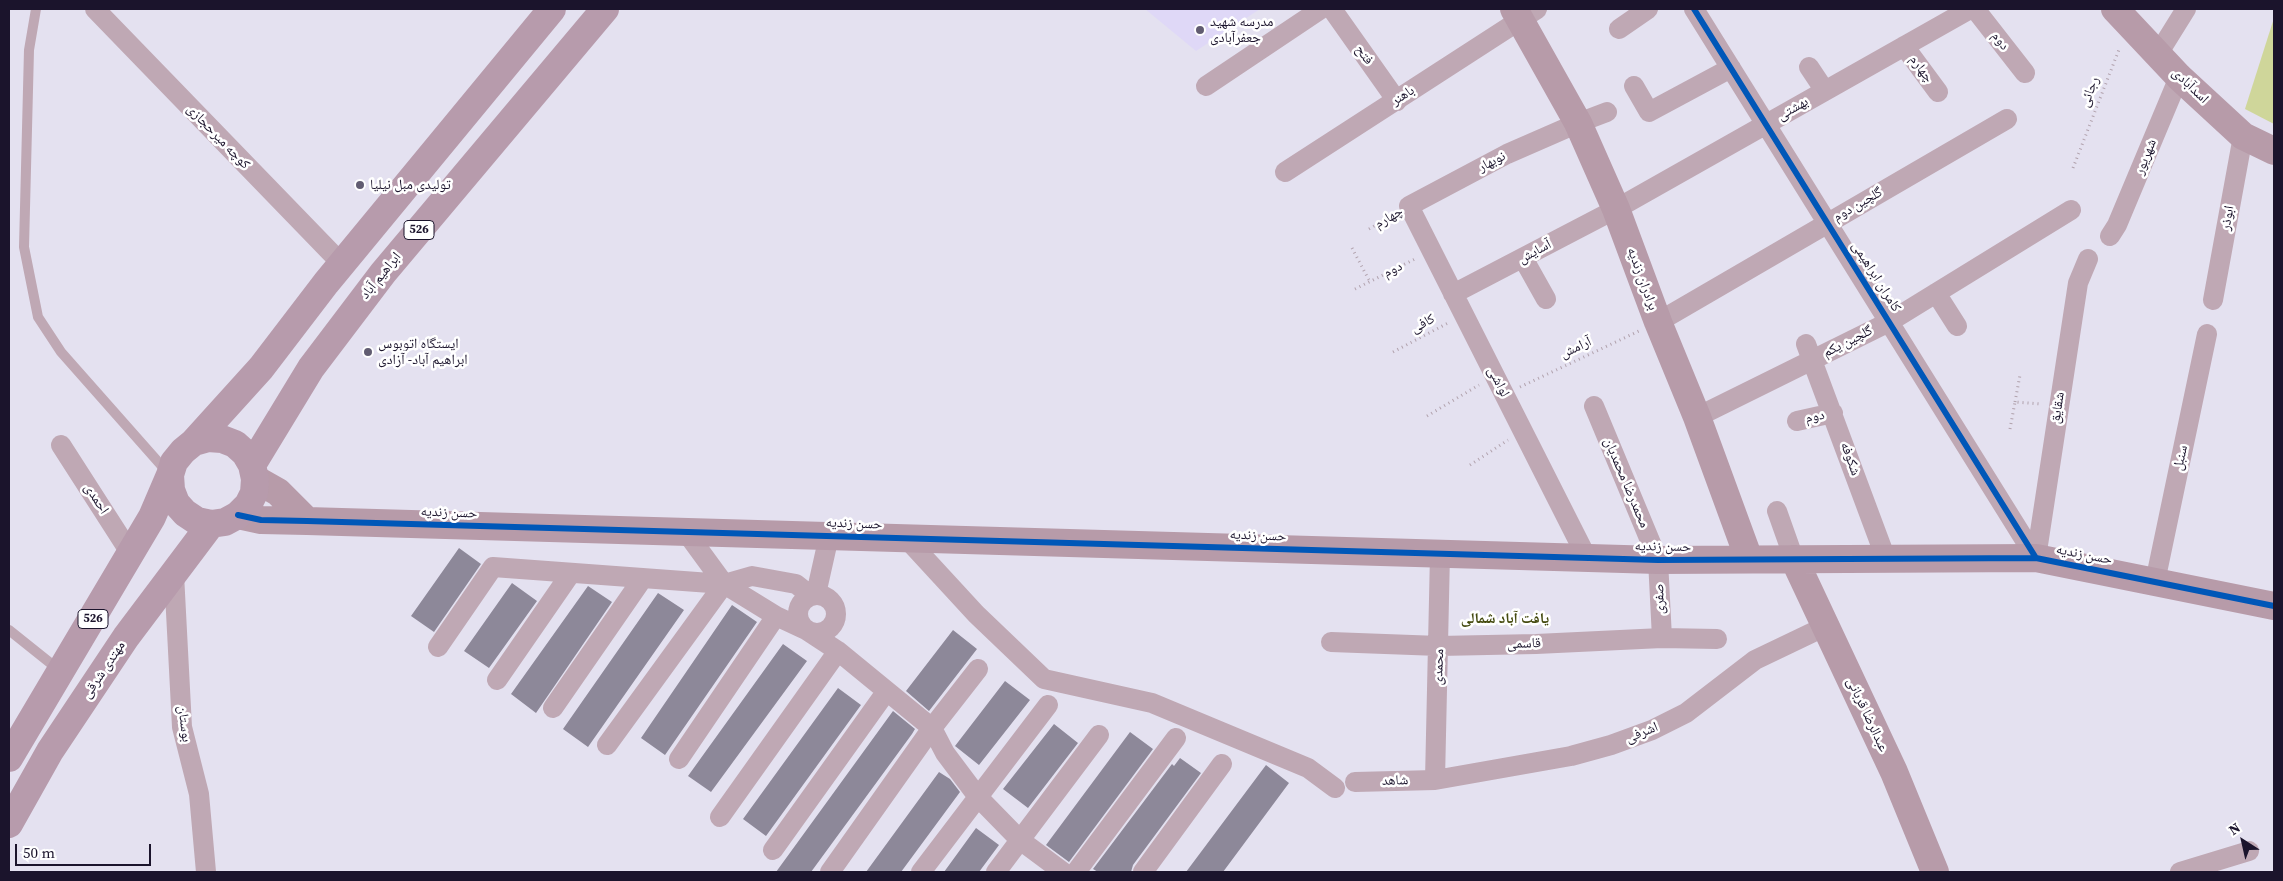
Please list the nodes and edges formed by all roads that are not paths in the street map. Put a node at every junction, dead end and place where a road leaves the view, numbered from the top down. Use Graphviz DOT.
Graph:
graph roads {
  1 [pos="36,9"];
  2 [pos="94,9"];
  3 [pos="552,9"];
  4 [pos="606,9"];
  5 [pos="1320,9"];
  6 [pos="1332,9"];
  7 [pos="1648,9"];
  8 [pos="1694,9"];
  9 [pos="1970,9"];
  10 [pos="1975,9"];
  11 [pos="2186,9"];
  12 [pos="1524,12"];
  13 [pos="2122,16"];
  14 [pos="1619,29"];
  15 [pos="1904,46"];
  16 [pos="2158,54"];
  17 [pos="1809,67"];
  18 [pos="1731,68"];
  19 [pos="2025,73"];
  20 [pos="2178,77"];
  21 [pos="1206,86"];
  22 [pos="1634,86"];
  23 [pos="1824,91"];
  24 [pos="1938,92"];
  25 [pos="1397,100"];
  26 [pos="1607,112"];
  27 [pos="2007,119"];
  28 [pos="1578,122"];
  29 [pos="1766,124"];
  30 [pos="2243,136"];
  31 [pos="2274,151"];
  32 [pos="1285,172"];
  33 [pos="1409,206"];
  34 [pos="1616,209"];
  35 [pos="2071,210"];
  36 [pos="1827,222"];
  37 [pos="2110,236"];
  38 [pos="1523,258"];
  39 [pos="2088,259"];
  40 [pos="342,264"];
  41 [pos="1936,293"];
  42 [pos="1453,294"];
  43 [pos="1546,299"];
  44 [pos="2213,300"];
  45 [pos="1658,322"];
  46 [pos="1889,322"];
  47 [pos="1956,326"];
  48 [pos="2207,334"];
  49 [pos="1809,352"];
  50 [pos="1594,406"];
  51 [pos="1833,413"];
  52 [pos="1697,417"];
  53 [pos="1797,421"];
  54 [pos="194,442"];
  55 [pos="61,445"];
  56 [pos="254,472"];
  57 [pos="170,476"];
  58 [pos="1777,510"];
  59 [pos="238,515"];
  60 [pos="307,521"];
  61 [pos="211,524"];
  62 [pos="686,532"];
  63 [pos="829,536"];
  64 [pos="906,538"];
  65 [pos="131,554"];
  66 [pos="1440,554"];
  67 [pos="1587,558"];
  68 [pos="2036,558"];
  69 [pos="1749,559"];
  70 [pos="1794,559"];
  71 [pos="1886,559"];
  72 [pos="1658,560"];
  73 [pos="571,573"];
  74 [pos="174,574"];
  75 [pos="643,578"];
  76 [pos="2155,582"];
  77 [pos="724,584"];
  78 [pos="813,594"];
  79 [pos="2274,606"];
  80 [pos="776,616"];
  81 [pos="1826,626"];
  82 [pos="9,630"];
  83 [pos="806,630"];
  84 [pos="1662,638"];
  85 [pos="1717,640"];
  86 [pos="1331,642"];
  87 [pos="1439,646"];
  88 [pos="438,647"];
  89 [pos="838,651"];
  90 [pos="978,669"];
  91 [pos="61,672"];
  92 [pos="498,680"];
  93 [pos="886,692"];
  94 [pos="1048,706"];
  95 [pos="553,708"];
  96 [pos="932,728"];
  97 [pos="1099,736"];
  98 [pos="1176,738"];
  99 [pos="607,745"];
  100 [pos="9,758"];
  101 [pos="679,759"];
  102 [pos="1222,764"];
  103 [pos="1435,780"];
  104 [pos="1355,782"];
  105 [pos="1335,788"];
  106 [pos="978,797"];
  107 [pos="720,817"];
  108 [pos="9,824"];
  109 [pos="1020,840"];
  110 [pos="773,850"];
  111 [pos="2249,851"];
  112 [pos="206,872"];
  113 [pos="830,872"];
  114 [pos="921,872"];
  115 [pos="996,872"];
  116 [pos="1063,872"];
  117 [pos="1076,872"];
  118 [pos="1143,872"];
  119 [pos="1935,872"];
  120 [pos="2180,872"];
  1 -- 57 [label="lane"];
  2 -- 40 [label="street, کوچه میرحجازی"];
  3 -- 40 [label="main road, 526"];
  4 -- 56 [label="main road, ابراهیم آباد / 526"];
  5 -- 21 [label="street"];
  6 -- 25 [label="street, فتح"];
  7 -- 14 [label="street"];
  8 -- 18 [label="street, کامران ابراهیمی"];
  9 -- 15 [label="street, بهشتی"];
  10 -- 19 [label="street, دوم"];
  11 -- 16 [label="street"];
  12 -- 25 [label="street, باهنر"];
  12 -- 28 [label="street, برادران زندیه"];
  13 -- 16 [label="street, اسدآبادی"];
  15 -- 23 [label="street, بهشتی"];
  15 -- 24 [label="street, چهارم"];
  16 -- 20 [label="street, اسدآبادی"];
  17 -- 23 [label="street"];
  18 -- 22 [label="street"];
  18 -- 29 [label="street, کامران ابراهیمی"];
  20 -- 30 [label="street, اسدآبادی"];
  20 -- 37 [label="street, شهریور"];
  23 -- 29 [label="street, بهشتی"];
  25 -- 32 [label="street, باهنر"];
  26 -- 28 [label="street"];
  27 -- 36 [label="street, گلچین دوم"];
  28 -- 33 [label="street, نوبهار"];
  28 -- 34 [label="street, برادران زندیه"];
  29 -- 34 [label="street, بهشتی"];
  29 -- 36 [label="street, کامران ابراهیمی"];
  30 -- 31 [label="street, اسدآبادی"];
  30 -- 44 [label="street, ابوذر"];
  33 -- 42 [label="street, لواشی"];
  34 -- 38 [label="street, آسایش"];
  34 -- 45 [label="street, برادران زندیه"];
  35 -- 41 [label="street, گلچین یکم"];
  36 -- 45 [label="street, گلچین دوم"];
  36 -- 46 [label="street, کامران ابراهیمی"];
  38 -- 42 [label="street, آسایش"];
  38 -- 43 [label="street"];
  39 -- 68 [label="street, شقایق"];
  40 -- 54 [label="main road, 526"];
  41 -- 46 [label="street, گلچین یکم"];
  41 -- 47 [label="street"];
  42 -- 67 [label="street, لواشی"];
  45 -- 52 [label="street, برادران زندیه"];
  46 -- 49 [label="street, گلچین یکم"];
  46 -- 68 [label="street, کامران ابراهیمی"];
  48 -- 76 [label="street, سنبل"];
  49 -- 51 [label="street, شکوفه"];
  49 -- 52 [label="street, گلچین یکم"];
  50 -- 72 [label="street, محمدرضا محمدیان"];
  51 -- 53 [label="street, دوم"];
  51 -- 71 [label="street, شکوفه"];
  52 -- 69 [label="street, برادران زندیه"];
  54 -- 56 [label="main road"];
  54 -- 57 [label="main road"];
  55 -- 65 [label="street, احمدی"];
  56 -- 59 [label="main road"];
  56 -- 60 [label="street"];
  57 -- 61 [label="main road"];
  57 -- 65 [label="main road, 526"];
  58 -- 70 [label="street"];
  59 -- 60 [label="street, حسن زندیه"];
  59 -- 61 [label="main road"];
  60 -- 62 [label="street, حسن زندیه"];
  61 -- 74 [label="main road, مهتدی شرقی"];
  62 -- 63 [label="street, حسن زندیه"];
  62 -- 77 [label="street"];
  63 -- 64 [label="street, حسن زندیه"];
  63 -- 78 [label="street"];
  64 -- 66 [label="street, حسن زندیه"];
  64 -- 105 [label="street"];
  65 -- 91 [label="main road, 526"];
  66 -- 67 [label="street, حسن زندیه"];
  66 -- 87 [label="street, محمدی"];
  67 -- 72 [label="street, حسن زندیه"];
  68 -- 71 [label="street, حسن زندیه"];
  68 -- 76 [label="street, حسن زندیه"];
  69 -- 70 [label="street, حسن زندیه"];
  69 -- 72 [label="street, حسن زندیه"];
  70 -- 71 [label="street, حسن زندیه"];
  70 -- 81 [label="street, عبدالرضا قربانی"];
  72 -- 84 [label="street, صفری"];
  73 -- 75 [label="street"];
  73 -- 88 [label="street"];
  73 -- 92 [label="street"];
  74 -- 108 [label="main road, مهتدی شرقی"];
  74 -- 112 [label="street, بوستان"];
  75 -- 77 [label="street"];
  75 -- 95 [label="street"];
  76 -- 79 [label="street, حسن زندیه"];
  77 -- 78 [label="street"];
  77 -- 80 [label="street"];
  77 -- 99 [label="street"];
  78 -- 83 [label="street"];
  78 -- 83 [label="street"];
  80 -- 83 [label="street"];
  80 -- 101 [label="street"];
  81 -- 103 [label="street, اشرفی"];
  81 -- 119 [label="street, عبدالرضا قربانی"];
  82 -- 91 [label="lane"];
  83 -- 89 [label="street"];
  84 -- 85 [label="street, قاسمی"];
  84 -- 87 [label="street, قاسمی"];
  86 -- 87 [label="street, قاسمی"];
  87 -- 103 [label="street, محمدی"];
  89 -- 93 [label="street"];
  89 -- 107 [label="street"];
  90 -- 96 [label="street"];
  91 -- 100 [label="main road, 526"];
  93 -- 96 [label="street"];
  93 -- 110 [label="street"];
  94 -- 106 [label="street"];
  96 -- 106 [label="street"];
  96 -- 113 [label="street"];
  97 -- 109 [label="street"];
  98 -- 117 [label="street"];
  102 -- 118 [label="street"];
  103 -- 104 [label="street, شاهد"];
  106 -- 109 [label="street"];
  106 -- 114 [label="street"];
  109 -- 115 [label="street"];
  109 -- 116 [label="street"];
  111 -- 120 [label="street"];
}
